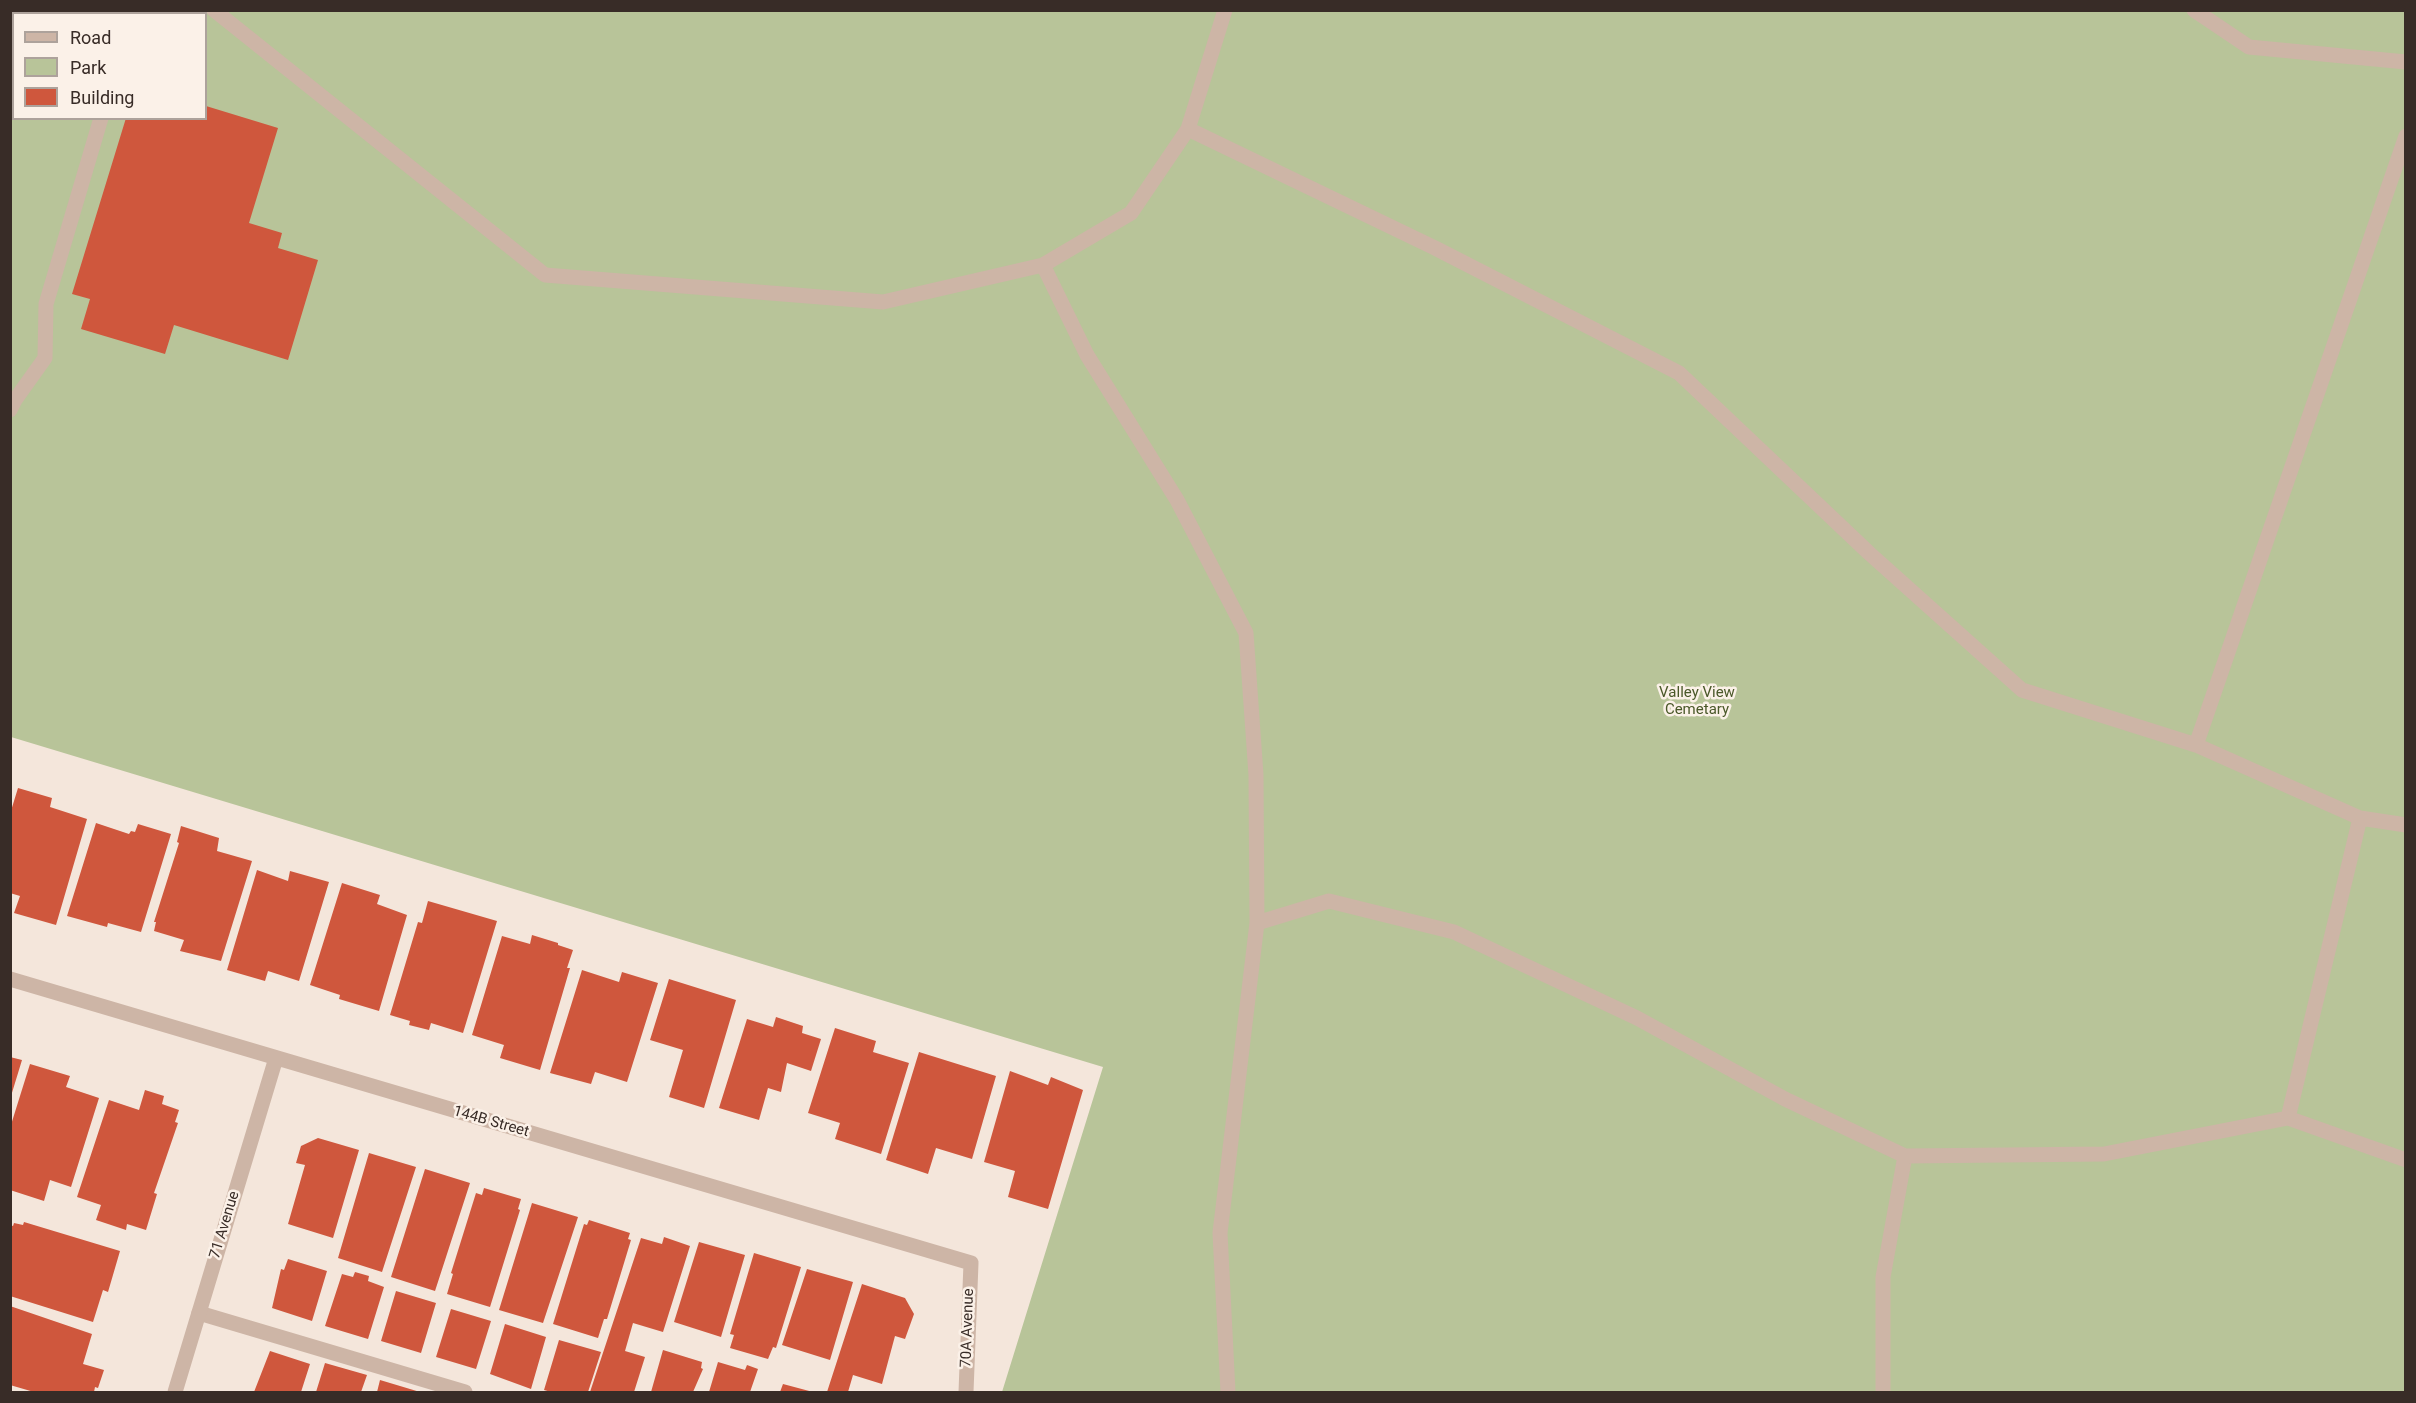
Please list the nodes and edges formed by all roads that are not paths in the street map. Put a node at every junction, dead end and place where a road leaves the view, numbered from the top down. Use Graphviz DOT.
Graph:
graph roads {
  1 [pos="214,10"];
  2 [pos="1226,10"];
  3 [pos="2194,10"];
  4 [pos="2406,62"];
  5 [pos="100,120"];
  6 [pos="1188,129"];
  7 [pos="2406,136"];
  8 [pos="1043,265"];
  9 [pos="10,410"];
  10 [pos="2196,745"];
  11 [pos="2360,818"];
  12 [pos="2406,825"];
  13 [pos="1257,922"];
  14 [pos="10,979"];
  15 [pos="276,1058"];
  16 [pos="2288,1118"];
  17 [pos="1905,1156"];
  18 [pos="2406,1160"];
  19 [pos="971,1263"];
  20 [pos="199,1312"];
  21 [pos="175,1392"];
  22 [pos="465,1392"];
  23 [pos="966,1392"];
  24 [pos="1228,1392"];
  25 [pos="1882,1392"];
  1 -- 8 [label="street"];
  2 -- 6 [label="street"];
  3 -- 4 [label="street"];
  5 -- 9 [label="street"];
  6 -- 8 [label="street"];
  6 -- 10 [label="street"];
  7 -- 10 [label="street"];
  8 -- 13 [label="street"];
  10 -- 11 [label="street"];
  11 -- 12 [label="street"];
  11 -- 16 [label="street"];
  13 -- 17 [label="street"];
  13 -- 24 [label="street"];
  14 -- 15 [label="street, 144B Street"];
  15 -- 19 [label="street, 144B Street"];
  15 -- 20 [label="street, 71 Avenue"];
  16 -- 17 [label="street"];
  16 -- 18 [label="street"];
  17 -- 25 [label="street"];
  19 -- 23 [label="street, 70A Avenue"];
  20 -- 21 [label="street, 71 Avenue"];
  20 -- 22 [label="street"];
}
